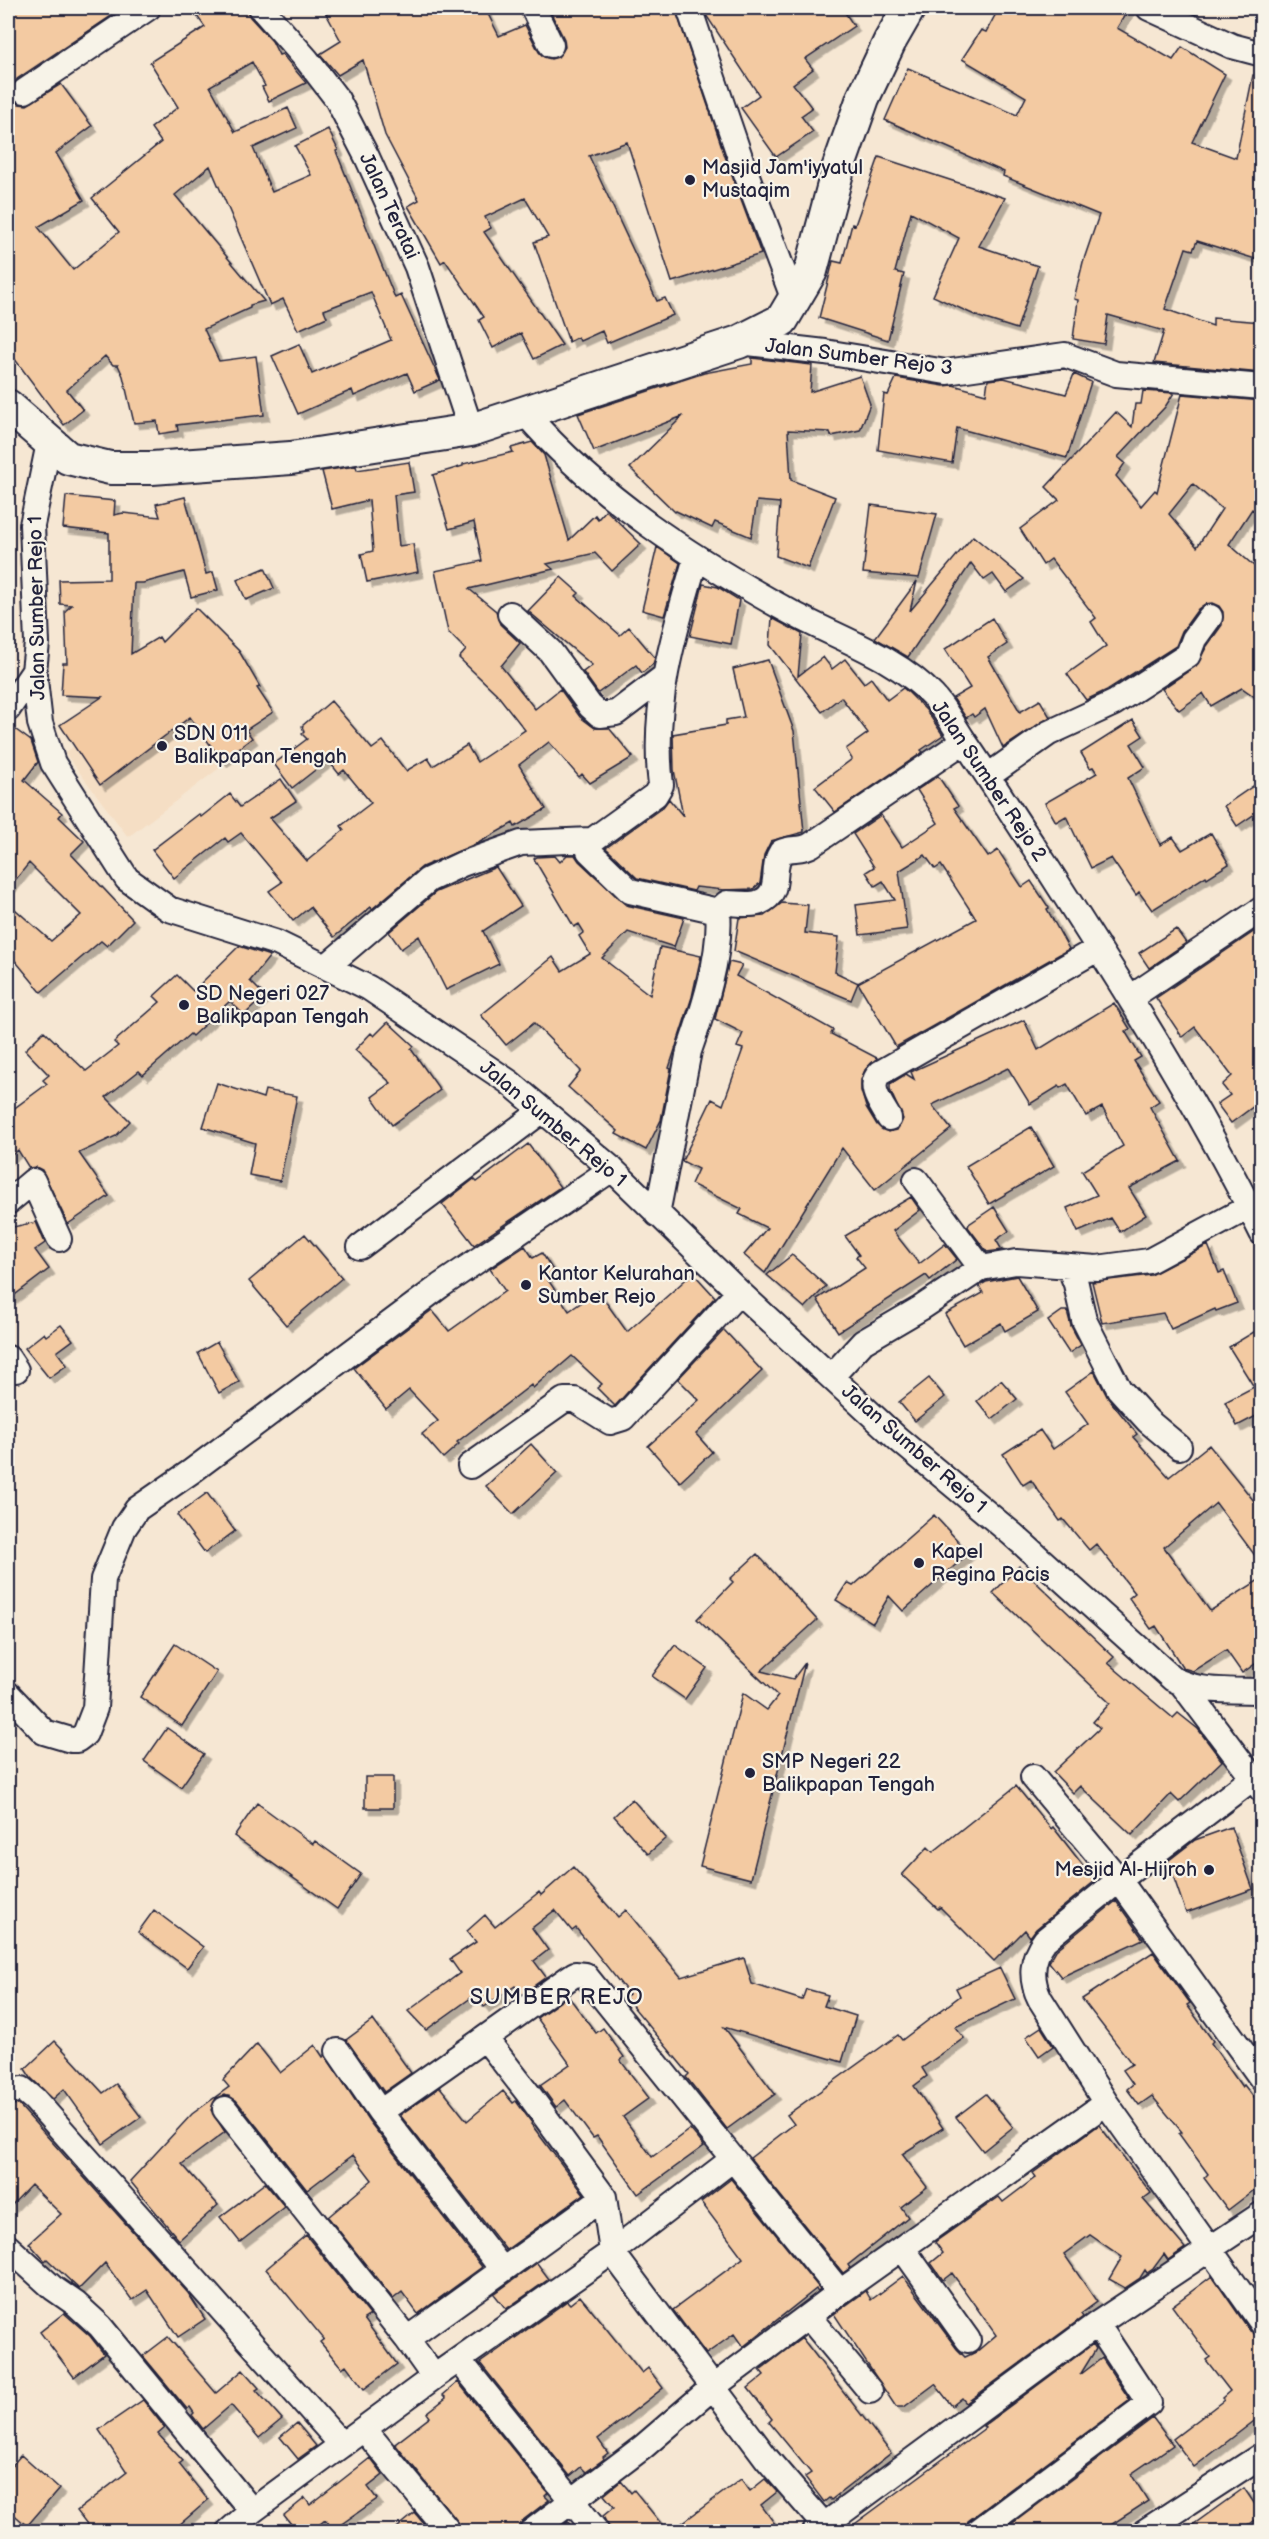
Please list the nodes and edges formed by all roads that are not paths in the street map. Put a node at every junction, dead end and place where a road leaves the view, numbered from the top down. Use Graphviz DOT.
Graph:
graph roads {
  1 [pos="148,8"];
  2 [pos="261,8"];
  3 [pos="533,8"];
  4 [pos="689,8"];
  5 [pos="909,8"];
  6 [pos="1149,8"];
  7 [pos="551,45"];
  8 [pos="1262,54"];
  9 [pos="25,91"];
  10 [pos="794,300"];
  11 [pos="739,342"];
  12 [pos="1262,387"];
  13 [pos="8,406"];
  14 [pos="525,413"];
  15 [pos="471,430"];
  16 [pos="49,443"];
  17 [pos="696,558"];
  18 [pos="510,614"];
  19 [pos="1210,616"];
  20 [pos="34,671"];
  21 [pos="665,676"];
  22 [pos="8,709"];
  23 [pos="964,741"];
  24 [pos="988,776"];
  25 [pos="591,840"];
  26 [pos="1262,909"];
  27 [pos="718,911"];
  28 [pos="1099,948"];
  29 [pos="326,967"];
  30 [pos="1130,998"];
  31 [pos="543,1110"];
  32 [pos="889,1118"];
  33 [pos="612,1169"];
  34 [pos="916,1180"];
  35 [pos="8,1202"];
  36 [pos="1255,1203"];
  37 [pos="657,1214"];
  38 [pos="1262,1233"];
  39 [pos="59,1239"];
  40 [pos="360,1247"];
  41 [pos="1069,1266"];
  42 [pos="981,1268"];
  43 [pos="739,1292"];
  44 [pos="831,1377"];
  45 [pos="1179,1447"];
  46 [pos="470,1466"];
  47 [pos="1182,1684"];
  48 [pos="1262,1691"];
  49 [pos="8,1694"];
  50 [pos="1033,1777"];
  51 [pos="1257,1784"];
  52 [pos="1119,1880"];
  53 [pos="485,2038"];
  54 [pos="338,2051"];
  55 [pos="1262,2079"];
  56 [pos="8,2092"];
  57 [pos="1106,2103"];
  58 [pos="225,2109"];
  59 [pos="380,2112"];
  60 [pos="733,2159"];
  61 [pos="604,2197"];
  62 [pos="1262,2214"];
  63 [pos="8,2247"];
  64 [pos="903,2249"];
  65 [pos="1211,2249"];
  66 [pos="612,2252"];
  67 [pos="502,2269"];
  68 [pos="840,2292"];
  69 [pos="808,2316"];
  70 [pos="1262,2323"];
  71 [pos="1097,2324"];
  72 [pos="407,2338"];
  73 [pos="969,2340"];
  74 [pos="459,2360"];
  75 [pos="434,2377"];
  76 [pos="713,2387"];
  77 [pos="870,2391"];
  78 [pos="363,2429"];
  79 [pos="342,2445"];
  80 [pos="1262,2455"];
  81 [pos="571,2501"];
  82 [pos="252,2511"];
  83 [pos="823,2529"];
  84 [pos="228,2532"];
  85 [pos="449,2532"];
  86 [pos="531,2532"];
  87 [pos="597,2532"];
  88 [pos="977,2532"];
  89 [pos="1144,2532"];
  1 -- 9 [label="street"];
  2 -- 15 [label="street, Jalan Teratai"];
  3 -- 7 [label="street"];
  4 -- 10 [label="street"];
  5 -- 10 [label="main road"];
  6 -- 8 [label="street"];
  10 -- 11 [label="main road"];
  11 -- 12 [label="street, Jalan Sumber Rejo 3"];
  11 -- 14 [label="main road"];
  13 -- 16 [label="main road"];
  14 -- 15 [label="main road"];
  14 -- 17 [label="street, Jalan Sumber Rejo 2"];
  15 -- 16 [label="main road"];
  16 -- 20 [label="street, Jalan Sumber Rejo 1"];
  17 -- 21 [label="street"];
  17 -- 23 [label="street, Jalan Sumber Rejo 2"];
  18 -- 21 [label="street"];
  19 -- 24 [label="street"];
  20 -- 22 [label="street"];
  20 -- 29 [label="street, Jalan Sumber Rejo 1"];
  21 -- 25 [label="street"];
  23 -- 24 [label="street, Jalan Sumber Rejo 2"];
  23 -- 27 [label="street"];
  24 -- 28 [label="street, Jalan Sumber Rejo 2"];
  25 -- 27 [label="street"];
  25 -- 29 [label="street"];
  26 -- 30 [label="street"];
  27 -- 37 [label="street"];
  28 -- 30 [label="street, Jalan Sumber Rejo 2"];
  28 -- 32 [label="street"];
  29 -- 31 [label="street, Jalan Sumber Rejo 1"];
  30 -- 36 [label="street, Jalan Sumber Rejo 2"];
  31 -- 33 [label="street, Jalan Sumber Rejo 1"];
  31 -- 40 [label="street"];
  33 -- 37 [label="street, Jalan Sumber Rejo 1"];
  33 -- 49 [label="street"];
  34 -- 42 [label="street"];
  35 -- 39 [label="street"];
  36 -- 38 [label="street, Jalan Sumber Rejo 2"];
  36 -- 41 [label="street"];
  37 -- 43 [label="street, Jalan Sumber Rejo 1"];
  41 -- 42 [label="street"];
  41 -- 45 [label="street"];
  42 -- 44 [label="street"];
  43 -- 44 [label="street, Jalan Sumber Rejo 1"];
  43 -- 46 [label="street"];
  44 -- 47 [label="street, Jalan Sumber Rejo 1"];
  47 -- 48 [label="street, Jalan Sumber Rejo 1"];
  47 -- 51 [label="street"];
  50 -- 52 [label="street"];
  51 -- 52 [label="street"];
  52 -- 55 [label="street"];
  52 -- 57 [label="street"];
  53 -- 59 [label="street"];
  53 -- 60 [label="street"];
  53 -- 61 [label="street"];
  54 -- 59 [label="street"];
  56 -- 79 [label="street"];
  57 -- 64 [label="street"];
  57 -- 65 [label="street"];
  58 -- 72 [label="street"];
  59 -- 67 [label="street"];
  60 -- 66 [label="street"];
  60 -- 68 [label="street"];
  61 -- 66 [label="street"];
  61 -- 67 [label="street"];
  62 -- 65 [label="street"];
  63 -- 82 [label="street"];
  64 -- 68 [label="street"];
  64 -- 73 [label="street"];
  65 -- 70 [label="street"];
  65 -- 71 [label="street"];
  66 -- 74 [label="street"];
  66 -- 76 [label="street"];
  67 -- 72 [label="street"];
  68 -- 69 [label="street"];
  69 -- 76 [label="street"];
  69 -- 77 [label="street"];
  71 -- 83 [label="street"];
  71 -- 88 [label="street"];
  72 -- 75 [label="street"];
  74 -- 75 [label="street"];
  74 -- 81 [label="street"];
  75 -- 78 [label="street"];
  76 -- 81 [label="street"];
  76 -- 83 [label="street"];
  78 -- 79 [label="street"];
  78 -- 85 [label="street"];
  79 -- 82 [label="street"];
  80 -- 89 [label="street"];
  81 -- 86 [label="street"];
  81 -- 87 [label="street"];
  82 -- 84 [label="street"];
}
